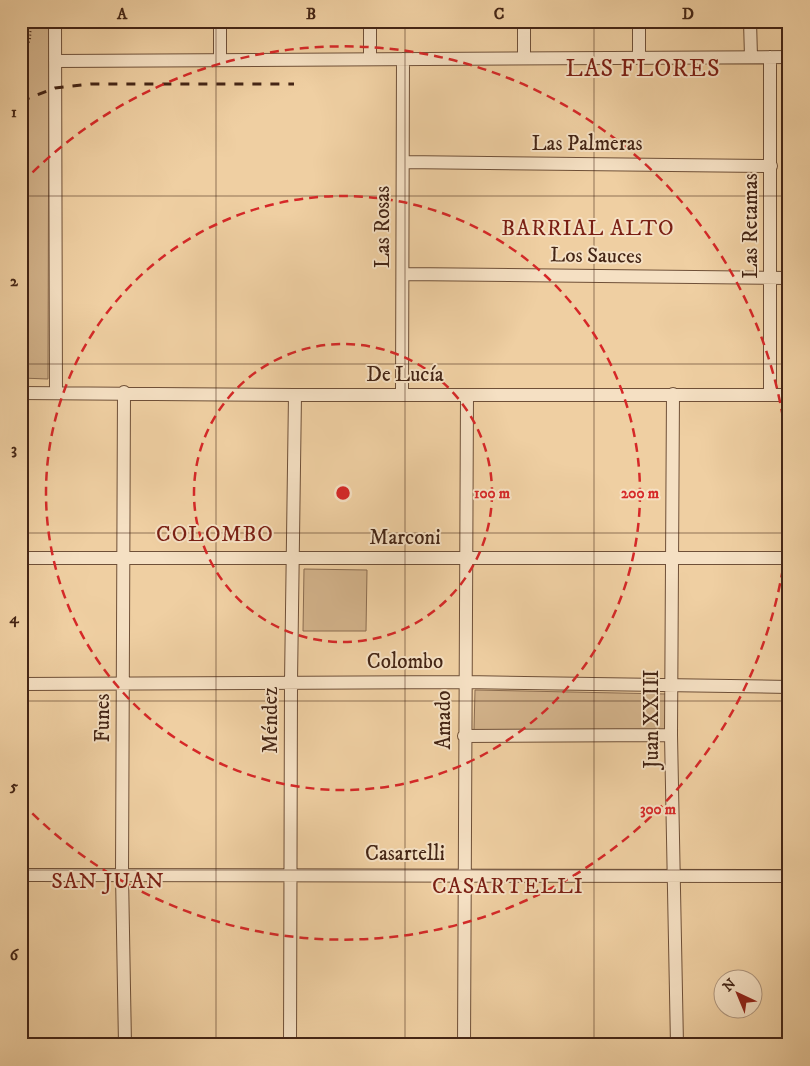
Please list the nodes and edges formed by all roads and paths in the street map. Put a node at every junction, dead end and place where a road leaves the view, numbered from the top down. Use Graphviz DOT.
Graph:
graph roads {
  1 [pos="31,21"];
  2 [pos="55,21"];
  3 [pos="220,21"];
  4 [pos="370,21"];
  5 [pos="524,21"];
  6 [pos="639,21"];
  7 [pos="750,21"];
  8 [pos="751,57"];
  9 [pos="770,57"];
  10 [pos="789,57"];
  11 [pos="21,58"];
  12 [pos="524,58"];
  13 [pos="639,58"];
  14 [pos="370,59"];
  15 [pos="403,59"];
  16 [pos="220,60"];
  17 [pos="55,61"];
  18 [pos="403,162"];
  19 [pos="771,166"];
  20 [pos="21,248"];
  21 [pos="403,274"];
  22 [pos="772,278"];
  23 [pos="789,278"];
  24 [pos="21,363"];
  25 [pos="124,392"];
  26 [pos="21,393"];
  27 [pos="56,393"];
  28 [pos="402,394"];
  29 [pos="673,394"];
  30 [pos="770,394"];
  31 [pos="789,394"];
  32 [pos="295,395"];
  33 [pos="467,396"];
  34 [pos="124,557"];
  35 [pos="21,558"];
  36 [pos="293,558"];
  37 [pos="465,558"];
  38 [pos="789,558"];
  39 [pos="672,559"];
  40 [pos="291,682"];
  41 [pos="464,682"];
  42 [pos="124,683"];
  43 [pos="21,684"];
  44 [pos="672,685"];
  45 [pos="789,687"];
  46 [pos="672,735"];
  47 [pos="464,736"];
  48 [pos="21,874"];
  49 [pos="465,874"];
  50 [pos="122,875"];
  51 [pos="290,875"];
  52 [pos="675,876"];
  53 [pos="789,876"];
  54 [pos="125,1045"];
  55 [pos="290,1045"];
  56 [pos="464,1045"];
  57 [pos="676,1045"];
  1 -- 11 [label="path"];
  2 -- 17 [label="street"];
  3 -- 16 [label="street"];
  4 -- 14 [label="street"];
  5 -- 12 [label="street"];
  6 -- 13 [label="street"];
  7 -- 8 [label="street"];
  8 -- 9 [label="street"];
  8 -- 13 [label="street"];
  9 -- 10 [label="street"];
  9 -- 19 [label="street, Las Retamas"];
  12 -- 13 [label="street"];
  12 -- 15 [label="street"];
  14 -- 15 [label="street"];
  14 -- 16 [label="street"];
  15 -- 18 [label="street, Las Rosas"];
  16 -- 17 [label="street"];
  17 -- 27 [label="street"];
  18 -- 19 [label="street, Las Palmeras"];
  18 -- 21 [label="street, Las Rosas"];
  19 -- 22 [label="street, Las Retamas"];
  20 -- 24 [label="path"];
  21 -- 22 [label="street, Los Sauces"];
  21 -- 28 [label="street, Las Rosas"];
  22 -- 23 [label="street, Los Sauces"];
  22 -- 30 [label="street, Las Retamas"];
  25 -- 27 [label="street, De Lucía"];
  25 -- 32 [label="street, De Lucía"];
  25 -- 34 [label="street, Funes"];
  26 -- 27 [label="street, De Lucía"];
  28 -- 32 [label="street, De Lucía"];
  28 -- 33 [label="street, De Lucía"];
  29 -- 30 [label="street, De Lucía"];
  29 -- 33 [label="street, De Lucía"];
  29 -- 39 [label="street, Juan XXIII"];
  30 -- 31 [label="street, De Lucía"];
  32 -- 36 [label="street, Méndez"];
  33 -- 37 [label="street, Amado"];
  34 -- 35 [label="street, Marconi"];
  34 -- 36 [label="street, Marconi"];
  34 -- 42 [label="street, Funes"];
  36 -- 37 [label="street, Marconi"];
  36 -- 40 [label="street, Méndez"];
  37 -- 39 [label="street, Marconi"];
  37 -- 41 [label="street, Amado"];
  38 -- 39 [label="street, Marconi"];
  39 -- 44 [label="street, Juan XXIII"];
  40 -- 41 [label="street, Colombo"];
  40 -- 42 [label="street, Colombo"];
  40 -- 51 [label="street, Méndez"];
  41 -- 44 [label="street, Colombo"];
  41 -- 47 [label="street, Amado"];
  42 -- 43 [label="street, Colombo"];
  42 -- 50 [label="street, Funes"];
  44 -- 45 [label="street, Colombo"];
  44 -- 46 [label="street, Juan XXIII"];
  46 -- 47 [label="street"];
  46 -- 52 [label="street, Juan XXIII"];
  47 -- 49 [label="street, Amado"];
  48 -- 50 [label="street, Casartelli"];
  49 -- 51 [label="street, Casartelli"];
  49 -- 52 [label="street, Casartelli"];
  49 -- 56 [label="street, Amado"];
  50 -- 51 [label="street, Casartelli"];
  50 -- 54 [label="street, Funes"];
  51 -- 55 [label="street, Méndez"];
  52 -- 53 [label="street, Casartelli"];
  52 -- 57 [label="street, Juan XXIII"];
}
